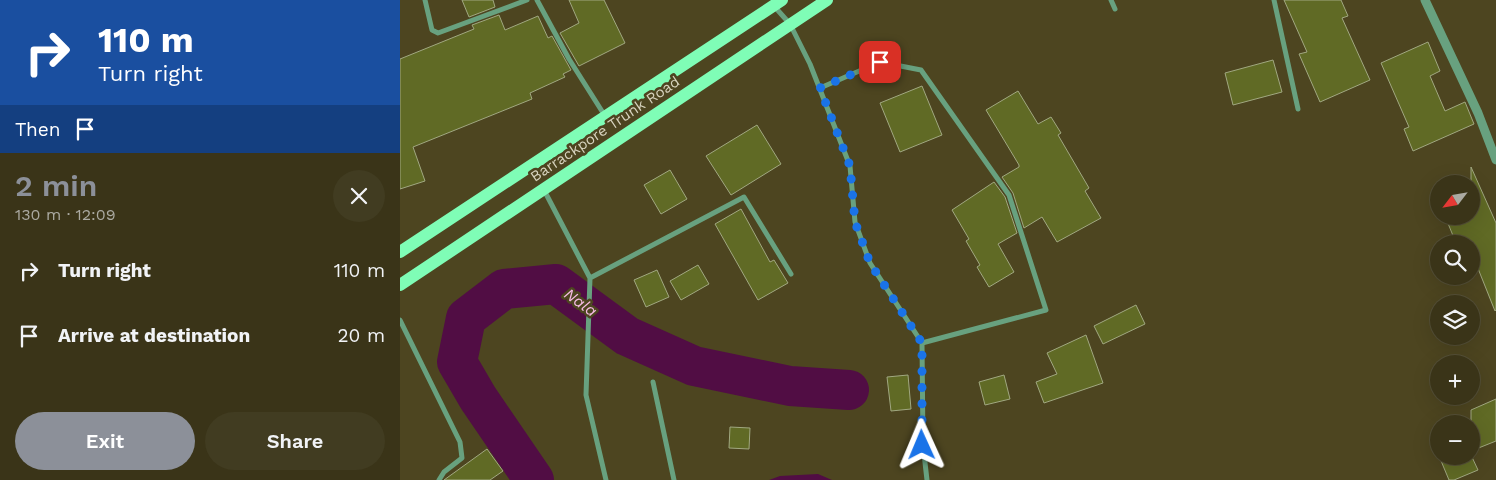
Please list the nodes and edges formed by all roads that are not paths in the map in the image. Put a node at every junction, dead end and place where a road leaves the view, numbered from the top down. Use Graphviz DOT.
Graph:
graph roads {
  1 [pos="425,0"];
  2 [pos="527,0"];
  3 [pos="537,0"];
  4 [pos="827,0"];
  5 [pos="1111,0"];
  6 [pos="1274,0"];
  7 [pos="1425,0"];
  8 [pos="778,3"];
  9 [pos="1114,8"];
  10 [pos="790,24"];
  11 [pos="820,88"];
  12 [pos="1298,109"];
  13 [pos="605,116"];
  14 [pos="1496,160"];
  15 [pos="544,190"];
  16 [pos="400,252"];
  17 [pos="791,274"];
  18 [pos="590,278"];
  19 [pos="400,286"];
  20 [pos="400,320"];
  21 [pos="922,343"];
  22 [pos="653,382"];
  23 [pos="439,480"];
  24 [pos="606,480"];
  25 [pos="674,480"];
  26 [pos="927,480"];
  1 -- 2 [label="street"];
  3 -- 13 [label="street"];
  4 -- 10 [label="main road, Barrackpore Trunk Road"];
  5 -- 9 [label="street"];
  6 -- 12 [label="street"];
  7 -- 14 [label="street"];
  8 -- 10 [label="street"];
  8 -- 13 [label="main road, Barrackpore Trunk Road"];
  10 -- 11 [label="street"];
  10 -- 15 [label="main road, Barrackpore Trunk Road"];
  11 -- 21 [label="street"];
  11 -- 21 [label="street"];
  13 -- 16 [label="main road, Barrackpore Trunk Road"];
  15 -- 18 [label="street"];
  15 -- 19 [label="main road, Barrackpore Trunk Road"];
  17 -- 18 [label="street"];
  18 -- 24 [label="street"];
  20 -- 23 [label="street"];
  21 -- 26 [label="street"];
  22 -- 25 [label="street"];
}
